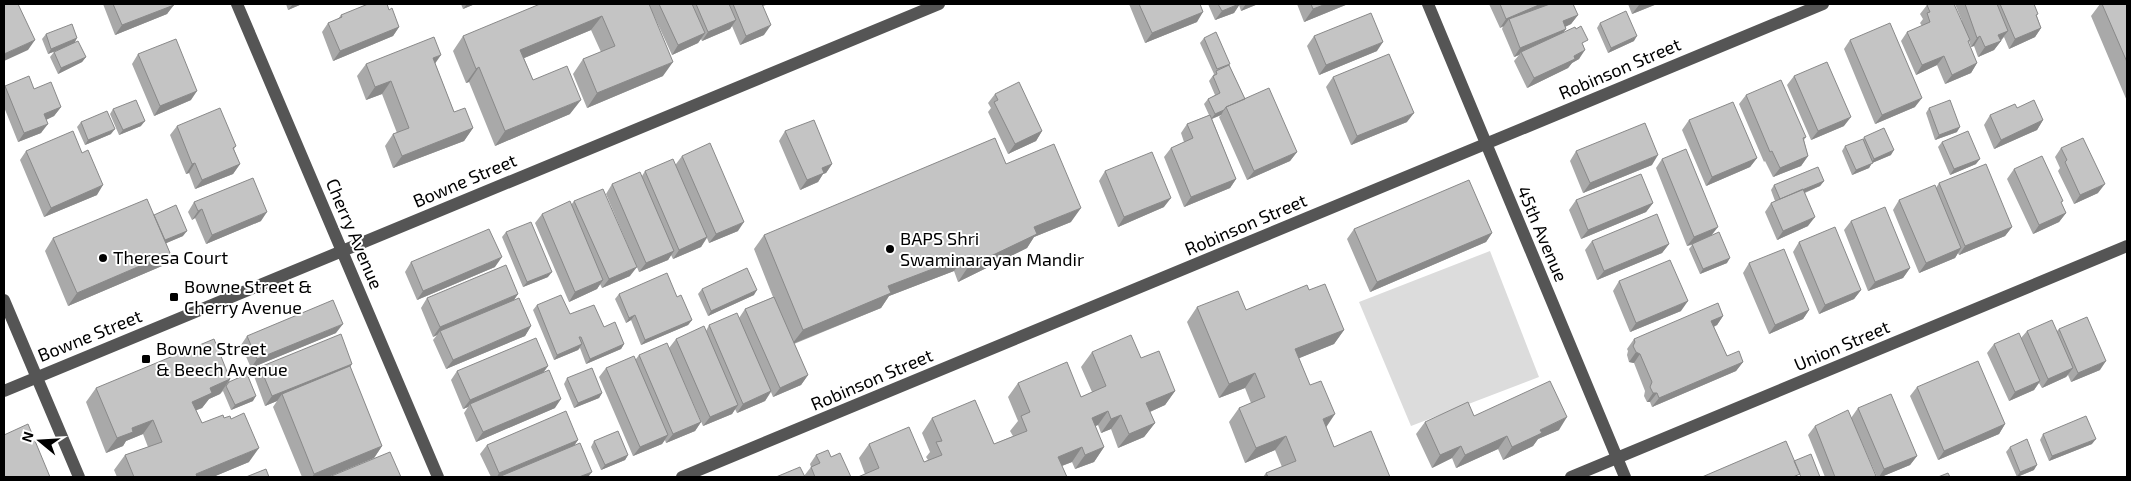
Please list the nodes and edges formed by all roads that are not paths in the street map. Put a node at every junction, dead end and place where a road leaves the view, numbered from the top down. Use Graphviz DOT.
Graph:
graph roads {
  1 [pos="238,4"];
  2 [pos="939,4"];
  3 [pos="1428,4"];
  4 [pos="1823,4"];
  5 [pos="1486,144"];
  6 [pos="2127,246"];
  7 [pos="342,251"];
  8 [pos="4,300"];
  9 [pos="37,377"];
  10 [pos="4,391"];
  11 [pos="1617,458"];
  12 [pos="78,477"];
  13 [pos="438,477"];
  14 [pos="682,477"];
  15 [pos="1571,477"];
  16 [pos="1625,477"];
  1 -- 7 [label="street, Cherry Avenue"];
  2 -- 7 [label="street, Bowne Street"];
  3 -- 5 [label="street, 45th Avenue"];
  4 -- 5 [label="street, Robinson Street"];
  5 -- 11 [label="street, 45th Avenue"];
  5 -- 14 [label="street, Robinson Street"];
  6 -- 11 [label="street, Union Street"];
  7 -- 9 [label="street, Bowne Street"];
  7 -- 13 [label="street, Cherry Avenue"];
  8 -- 9 [label="street"];
  9 -- 10 [label="street, Bowne Street"];
  9 -- 12 [label="street"];
  11 -- 15 [label="street, Union Street"];
  11 -- 16 [label="street, 45th Avenue"];
}
